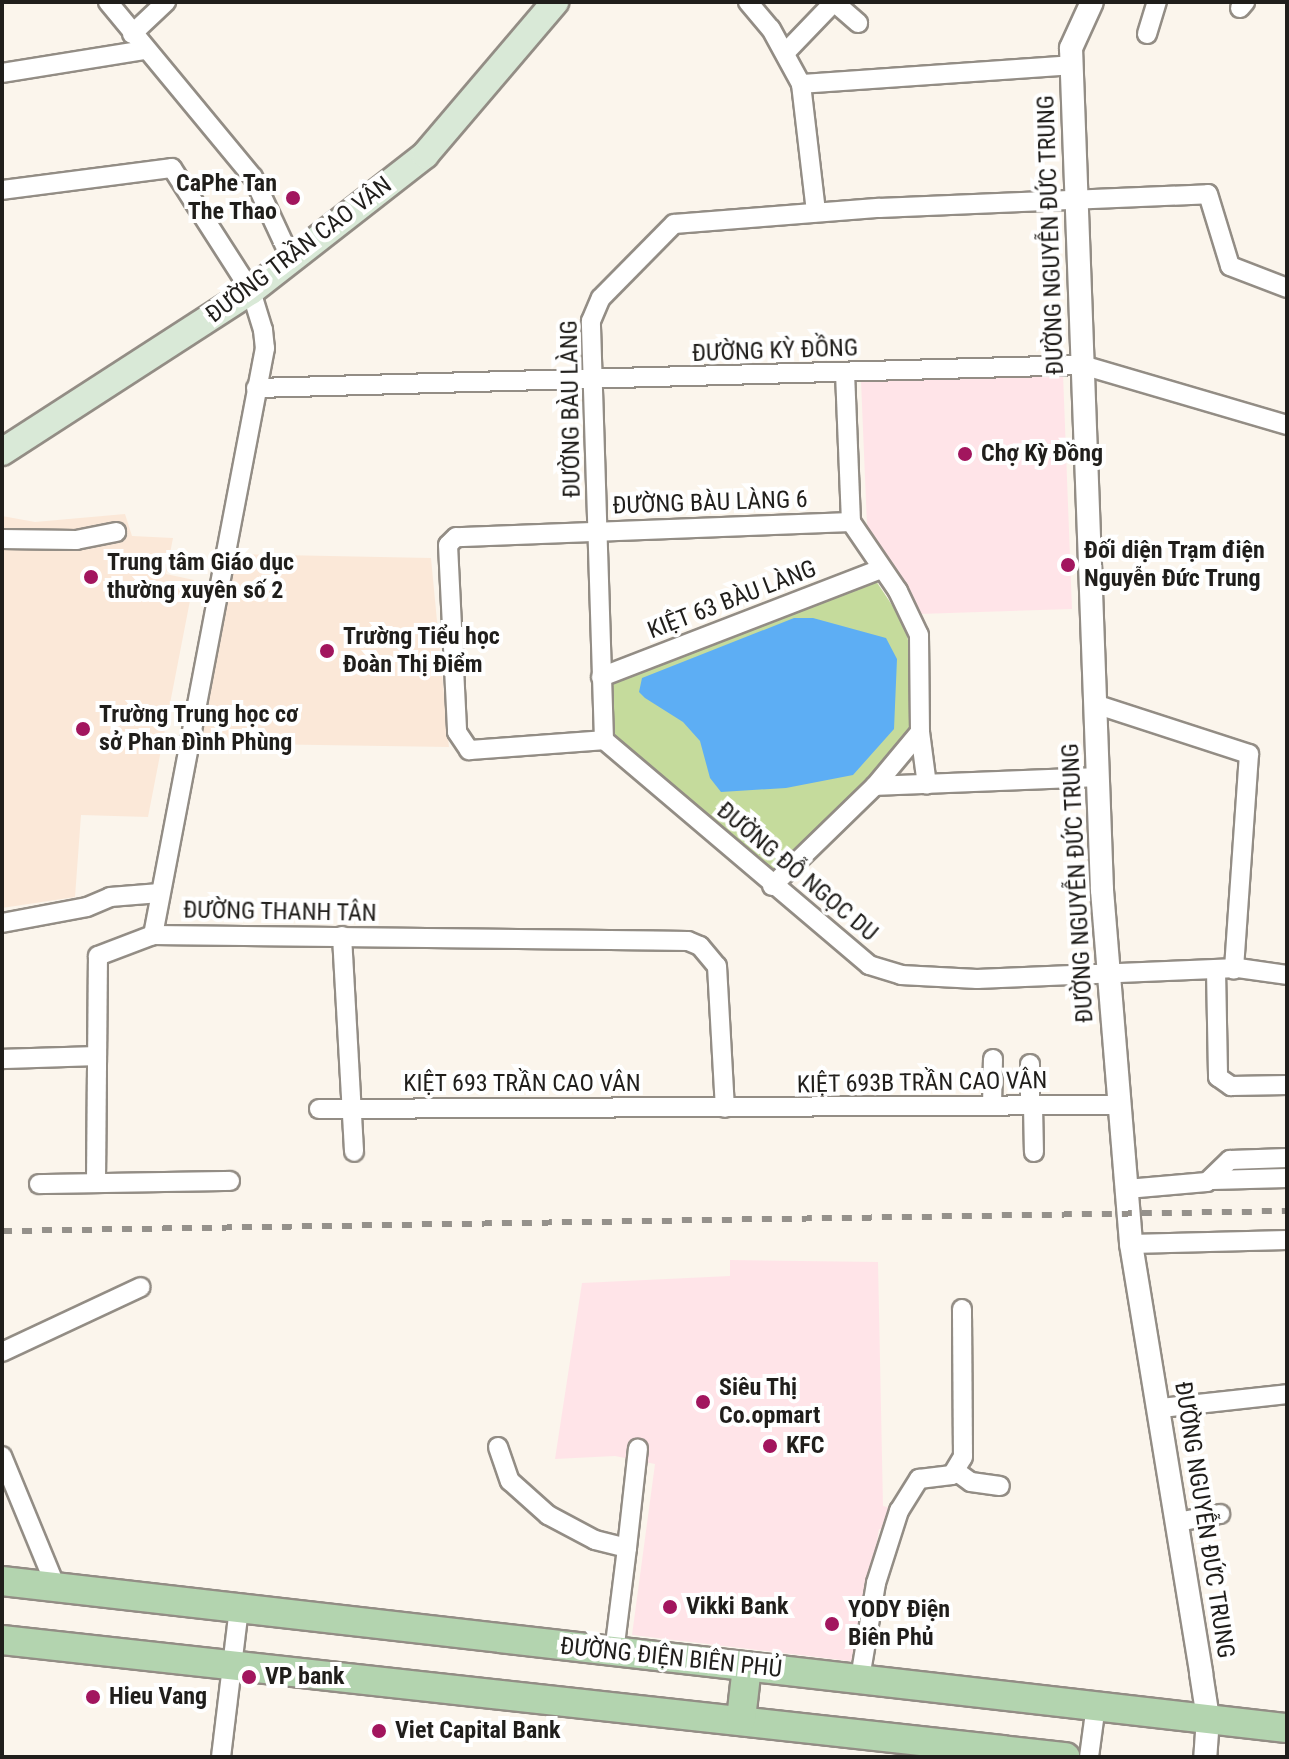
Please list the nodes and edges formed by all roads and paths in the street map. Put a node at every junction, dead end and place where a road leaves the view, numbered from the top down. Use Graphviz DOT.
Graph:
graph roads {
  1 [pos="108,2"];
  2 [pos="166,2"];
  3 [pos="555,2"];
  4 [pos="748,2"];
  5 [pos="834,2"];
  6 [pos="1090,2"];
  7 [pos="1157,2"];
  8 [pos="858,23"];
  9 [pos="132,34"];
  10 [pos="1147,34"];
  11 [pos="144,50"];
  12 [pos="785,53"];
  13 [pos="1072,65"];
  14 [pos="2,73"];
  15 [pos="801,84"];
  16 [pos="2,190"];
  17 [pos="1076,201"];
  18 [pos="816,212"];
  19 [pos="292,261"];
  20 [pos="1287,288"];
  21 [pos="251,291"];
  22 [pos="1082,365"];
  23 [pos="845,373"];
  24 [pos="591,382"];
  25 [pos="256,388"];
  26 [pos="1287,425"];
  27 [pos="2,452"];
  28 [pos="851,522"];
  29 [pos="597,531"];
  30 [pos="116,532"];
  31 [pos="2,539"];
  32 [pos="881,569"];
  33 [pos="601,677"];
  34 [pos="1095,704"];
  35 [pos="920,732"];
  36 [pos="604,740"];
  37 [pos="1097,777"];
  38 [pos="927,785"];
  39 [pos="875,786"];
  40 [pos="772,886"];
  41 [pos="160,893"];
  42 [pos="2,923"];
  43 [pos="153,935"];
  44 [pos="342,936"];
  45 [pos="1225,970"];
  46 [pos="1109,974"];
  47 [pos="1287,975"];
  48 [pos="97,1056"];
  49 [pos="2,1059"];
  50 [pos="993,1059"];
  51 [pos="1030,1064"];
  52 [pos="1287,1085"];
  53 [pos="1119,1105"];
  54 [pos="992,1106"];
  55 [pos="1032,1106"];
  56 [pos="352,1108"];
  57 [pos="725,1108"];
  58 [pos="319,1109"];
  59 [pos="354,1152"];
  60 [pos="1034,1152"];
  61 [pos="1287,1158"];
  62 [pos="1287,1178"];
  63 [pos="1212,1180"];
  64 [pos="230,1181"];
  65 [pos="96,1182"];
  66 [pos="39,1184"];
  67 [pos="1127,1189"];
  68 [pos="1287,1240"];
  69 [pos="1131,1244"];
  70 [pos="141,1287"];
  71 [pos="962,1309"];
  72 [pos="2,1352"];
  73 [pos="1287,1394"];
  74 [pos="1161,1408"];
  75 [pos="498,1447"];
  76 [pos="638,1449"];
  77 [pos="2,1456"];
  78 [pos="957,1472"];
  79 [pos="1000,1486"];
  80 [pos="1220,1514"];
  81 [pos="1178,1522"];
  82 [pos="627,1548"];
  83 [pos="2,1581"];
  84 [pos="56,1587"];
  85 [pos="239,1609"];
  86 [pos="2,1640"];
  87 [pos="614,1652"];
  88 [pos="232,1664"];
  89 [pos="747,1666"];
  90 [pos="860,1678"];
  91 [pos="1096,1705"];
  92 [pos="1208,1718"];
  93 [pos="741,1719"];
  94 [pos="1287,1728"];
  95 [pos="221,1757"];
  96 [pos="1066,1757"];
  97 [pos="1089,1757"];
  98 [pos="1205,1757"];
  1 -- 9 [label="street"];
  2 -- 9 [label="street"];
  3 -- 19 [label="main road, ĐƯỜNG TRẦN CAO VÂN"];
  4 -- 12 [label="street"];
  5 -- 8 [label="street"];
  5 -- 12 [label="street"];
  6 -- 13 [label="street, ĐƯỜNG NGUYỄN ĐỨC TRUNG"];
  7 -- 10 [label="street"];
  9 -- 11 [label="street"];
  11 -- 14 [label="street"];
  11 -- 19 [label="street"];
  12 -- 15 [label="street"];
  13 -- 15 [label="street"];
  13 -- 17 [label="street, ĐƯỜNG NGUYỄN ĐỨC TRUNG"];
  15 -- 18 [label="street"];
  16 -- 21 [label="street, ĐƯỜNG THANH TÂN"];
  17 -- 18 [label="street, ĐƯỜNG BÀU LÀNG"];
  17 -- 20 [label="street, ĐƯỜNG BÀU LÀNG"];
  17 -- 22 [label="street, ĐƯỜNG NGUYỄN ĐỨC TRUNG"];
  18 -- 24 [label="street, ĐƯỜNG BÀU LÀNG"];
  19 -- 21 [label="main road, ĐƯỜNG TRẦN CAO VÂN"];
  21 -- 25 [label="street, ĐƯỜNG THANH TÂN"];
  21 -- 27 [label="main road, ĐƯỜNG TRẦN CAO VÂN"];
  22 -- 23 [label="street, ĐƯỜNG KỲ ĐỒNG"];
  22 -- 26 [label="street, ĐƯỜNG KỲ ĐỒNG"];
  22 -- 34 [label="street, ĐƯỜNG NGUYỄN ĐỨC TRUNG"];
  23 -- 24 [label="street, ĐƯỜNG KỲ ĐỒNG"];
  23 -- 28 [label="street"];
  24 -- 25 [label="street, ĐƯỜNG KỲ ĐỒNG"];
  24 -- 29 [label="street, ĐƯỜNG BÀU LÀNG"];
  25 -- 41 [label="street, ĐƯỜNG THANH TÂN"];
  28 -- 29 [label="street, ĐƯỜNG BÀU LÀNG 6"];
  28 -- 32 [label="street"];
  29 -- 33 [label="street, ĐƯỜNG BÀU LÀNG"];
  29 -- 36 [label="street, ĐƯỜNG BÀU LÀNG 6"];
  30 -- 31 [label="street"];
  32 -- 33 [label="street, KIỆT 63 BÀU LÀNG"];
  32 -- 35 [label="street"];
  33 -- 36 [label="street, ĐƯỜNG BÀU LÀNG"];
  34 -- 37 [label="street, ĐƯỜNG NGUYỄN ĐỨC TRUNG"];
  34 -- 45 [label="street"];
  35 -- 38 [label="street"];
  35 -- 39 [label="street"];
  36 -- 40 [label="street, ĐƯỜNG ĐỖ NGỌC DU"];
  37 -- 38 [label="street"];
  37 -- 46 [label="street, ĐƯỜNG NGUYỄN ĐỨC TRUNG"];
  38 -- 39 [label="street"];
  39 -- 40 [label="street"];
  40 -- 46 [label="street, ĐƯỜNG ĐỖ NGỌC DU"];
  41 -- 42 [label="street"];
  41 -- 43 [label="street, ĐƯỜNG THANH TÂN"];
  43 -- 44 [label="street, ĐƯỜNG THANH TÂN"];
  43 -- 48 [label="street"];
  44 -- 56 [label="street"];
  44 -- 57 [label="street, ĐƯỜNG THANH TÂN"];
  45 -- 46 [label="street, ĐƯỜNG ĐỖ NGỌC DU"];
  45 -- 47 [label="street, ĐƯỜNG ĐỖ NGỌC DU"];
  45 -- 52 [label="street"];
  46 -- 53 [label="street, ĐƯỜNG NGUYỄN ĐỨC TRUNG"];
  48 -- 49 [label="street"];
  48 -- 65 [label="street"];
  50 -- 54 [label="street"];
  51 -- 55 [label="street"];
  53 -- 55 [label="street, KIỆT 693B TRẦN CAO VÂN"];
  53 -- 67 [label="street, ĐƯỜNG NGUYỄN ĐỨC TRUNG"];
  54 -- 55 [label="street, KIỆT 693B TRẦN CAO VÂN"];
  54 -- 57 [label="street, KIỆT 693B TRẦN CAO VÂN"];
  55 -- 60 [label="street"];
  56 -- 57 [label="street, KIỆT 693 TRẦN CAO VÂN"];
  56 -- 58 [label="street, KIỆT 693 TRẦN CAO VÂN"];
  56 -- 59 [label="street"];
  61 -- 63 [label="street"];
  62 -- 63 [label="street"];
  63 -- 67 [label="street"];
  64 -- 65 [label="street"];
  65 -- 66 [label="street"];
  67 -- 69 [label="street, ĐƯỜNG NGUYỄN ĐỨC TRUNG"];
  68 -- 69 [label="street"];
  69 -- 74 [label="street, ĐƯỜNG NGUYỄN ĐỨC TRUNG"];
  70 -- 72 [label="street"];
  71 -- 78 [label="street"];
  73 -- 74 [label="street"];
  74 -- 81 [label="street, ĐƯỜNG NGUYỄN ĐỨC TRUNG"];
  75 -- 82 [label="street"];
  76 -- 82 [label="street"];
  77 -- 84 [label="street"];
  78 -- 79 [label="street"];
  78 -- 90 [label="street"];
  80 -- 81 [label="street"];
  81 -- 92 [label="street, ĐƯỜNG NGUYỄN ĐỨC TRUNG"];
  82 -- 87 [label="street"];
  83 -- 84 [label="main road, ĐƯỜNG ĐIỆN BIÊN PHỦ"];
  84 -- 85 [label="main road, ĐƯỜNG ĐIỆN BIÊN PHỦ"];
  85 -- 87 [label="main road, ĐƯỜNG ĐIỆN BIÊN PHỦ"];
  85 -- 88 [label="street"];
  86 -- 88 [label="main road"];
  87 -- 89 [label="main road, ĐƯỜNG ĐIỆN BIÊN PHỦ"];
  88 -- 93 [label="main road"];
  88 -- 95 [label="street"];
  89 -- 90 [label="main road, ĐƯỜNG ĐIỆN BIÊN PHỦ"];
  89 -- 93 [label="main road"];
  90 -- 91 [label="main road, ĐƯỜNG ĐIỆN BIÊN PHỦ"];
  91 -- 92 [label="main road, ĐƯỜNG ĐIỆN BIÊN PHỦ"];
  91 -- 97 [label="street"];
  92 -- 94 [label="main road, ĐƯỜNG ĐIỆN BIÊN PHỦ"];
  92 -- 98 [label="street, ĐƯỜNG NGUYỄN ĐỨC TRUNG"];
  93 -- 96 [label="main road"];
}
